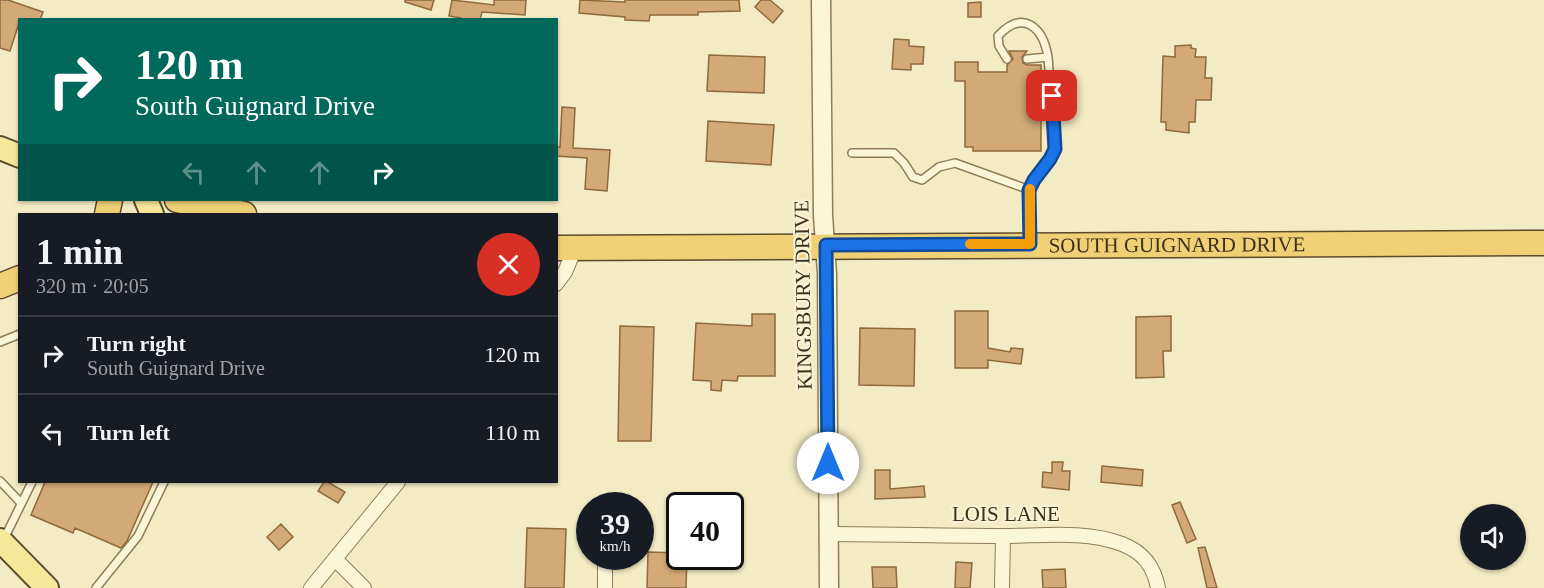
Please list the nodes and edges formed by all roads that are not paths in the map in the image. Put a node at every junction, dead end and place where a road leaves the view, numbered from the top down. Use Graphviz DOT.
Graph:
graph roads {
  1 [pos="821,0"];
  2 [pos="1048,57"];
  3 [pos="1007,59"];
  4 [pos="1027,59"];
  5 [pos="0,148"];
  6 [pos="852,153"];
  7 [pos="18,155"];
  8 [pos="1029,190"];
  9 [pos="111,201"];
  10 [pos="182,201"];
  11 [pos="122,213"];
  12 [pos="239,213"];
  13 [pos="1544,243"];
  14 [pos="1030,244"];
  15 [pos="826,245"];
  16 [pos="566,248"];
  17 [pos="18,279"];
  18 [pos="558,281"];
  19 [pos="0,286"];
  20 [pos="18,335"];
  21 [pos="0,342"];
  22 [pos="0,481"];
  23 [pos="31,483"];
  24 [pos="164,483"];
  25 [pos="397,483"];
  26 [pos="21,503"];
  27 [pos="828,534"];
  28 [pos="1003,536"];
  29 [pos="1,541"];
  30 [pos="335,559"];
  31 [pos="605,570"];
  32 [pos="47,588"];
  33 [pos="96,588"];
  34 [pos="311,588"];
  35 [pos="364,588"];
  36 [pos="605,588"];
  37 [pos="829,588"];
  38 [pos="1002,588"];
  39 [pos="1158,588"];
  1 -- 15 [label="street, KINGSBURY DRIVE"];
  2 -- 3 [label="lane"];
  2 -- 4 [label="lane"];
  2 -- 8 [label="lane"];
  5 -- 7 [label="main road"];
  6 -- 8 [label="lane"];
  8 -- 14 [label="lane"];
  9 -- 11 [label="main road"];
  10 -- 12 [label="highway"];
  13 -- 14 [label="highway, SOUTH GUIGNARD DRIVE"];
  14 -- 15 [label="highway, SOUTH GUIGNARD DRIVE"];
  15 -- 16 [label="highway, SOUTH GUIGNARD DRIVE"];
  15 -- 27 [label="street, KINGSBURY DRIVE"];
  16 -- 18 [label="street"];
  17 -- 19 [label="highway"];
  20 -- 21 [label="lane"];
  22 -- 26 [label="lane"];
  23 -- 26 [label="lane"];
  24 -- 33 [label="lane"];
  25 -- 30 [label="street"];
  26 -- 29 [label="lane"];
  27 -- 28 [label="street, LOIS LANE"];
  27 -- 37 [label="street, KINGSBURY DRIVE"];
  28 -- 38 [label="street"];
  28 -- 39 [label="street, LOIS LANE"];
  29 -- 32 [label="main road"];
  30 -- 34 [label="street"];
  30 -- 35 [label="street"];
  31 -- 36 [label="street"];
}
